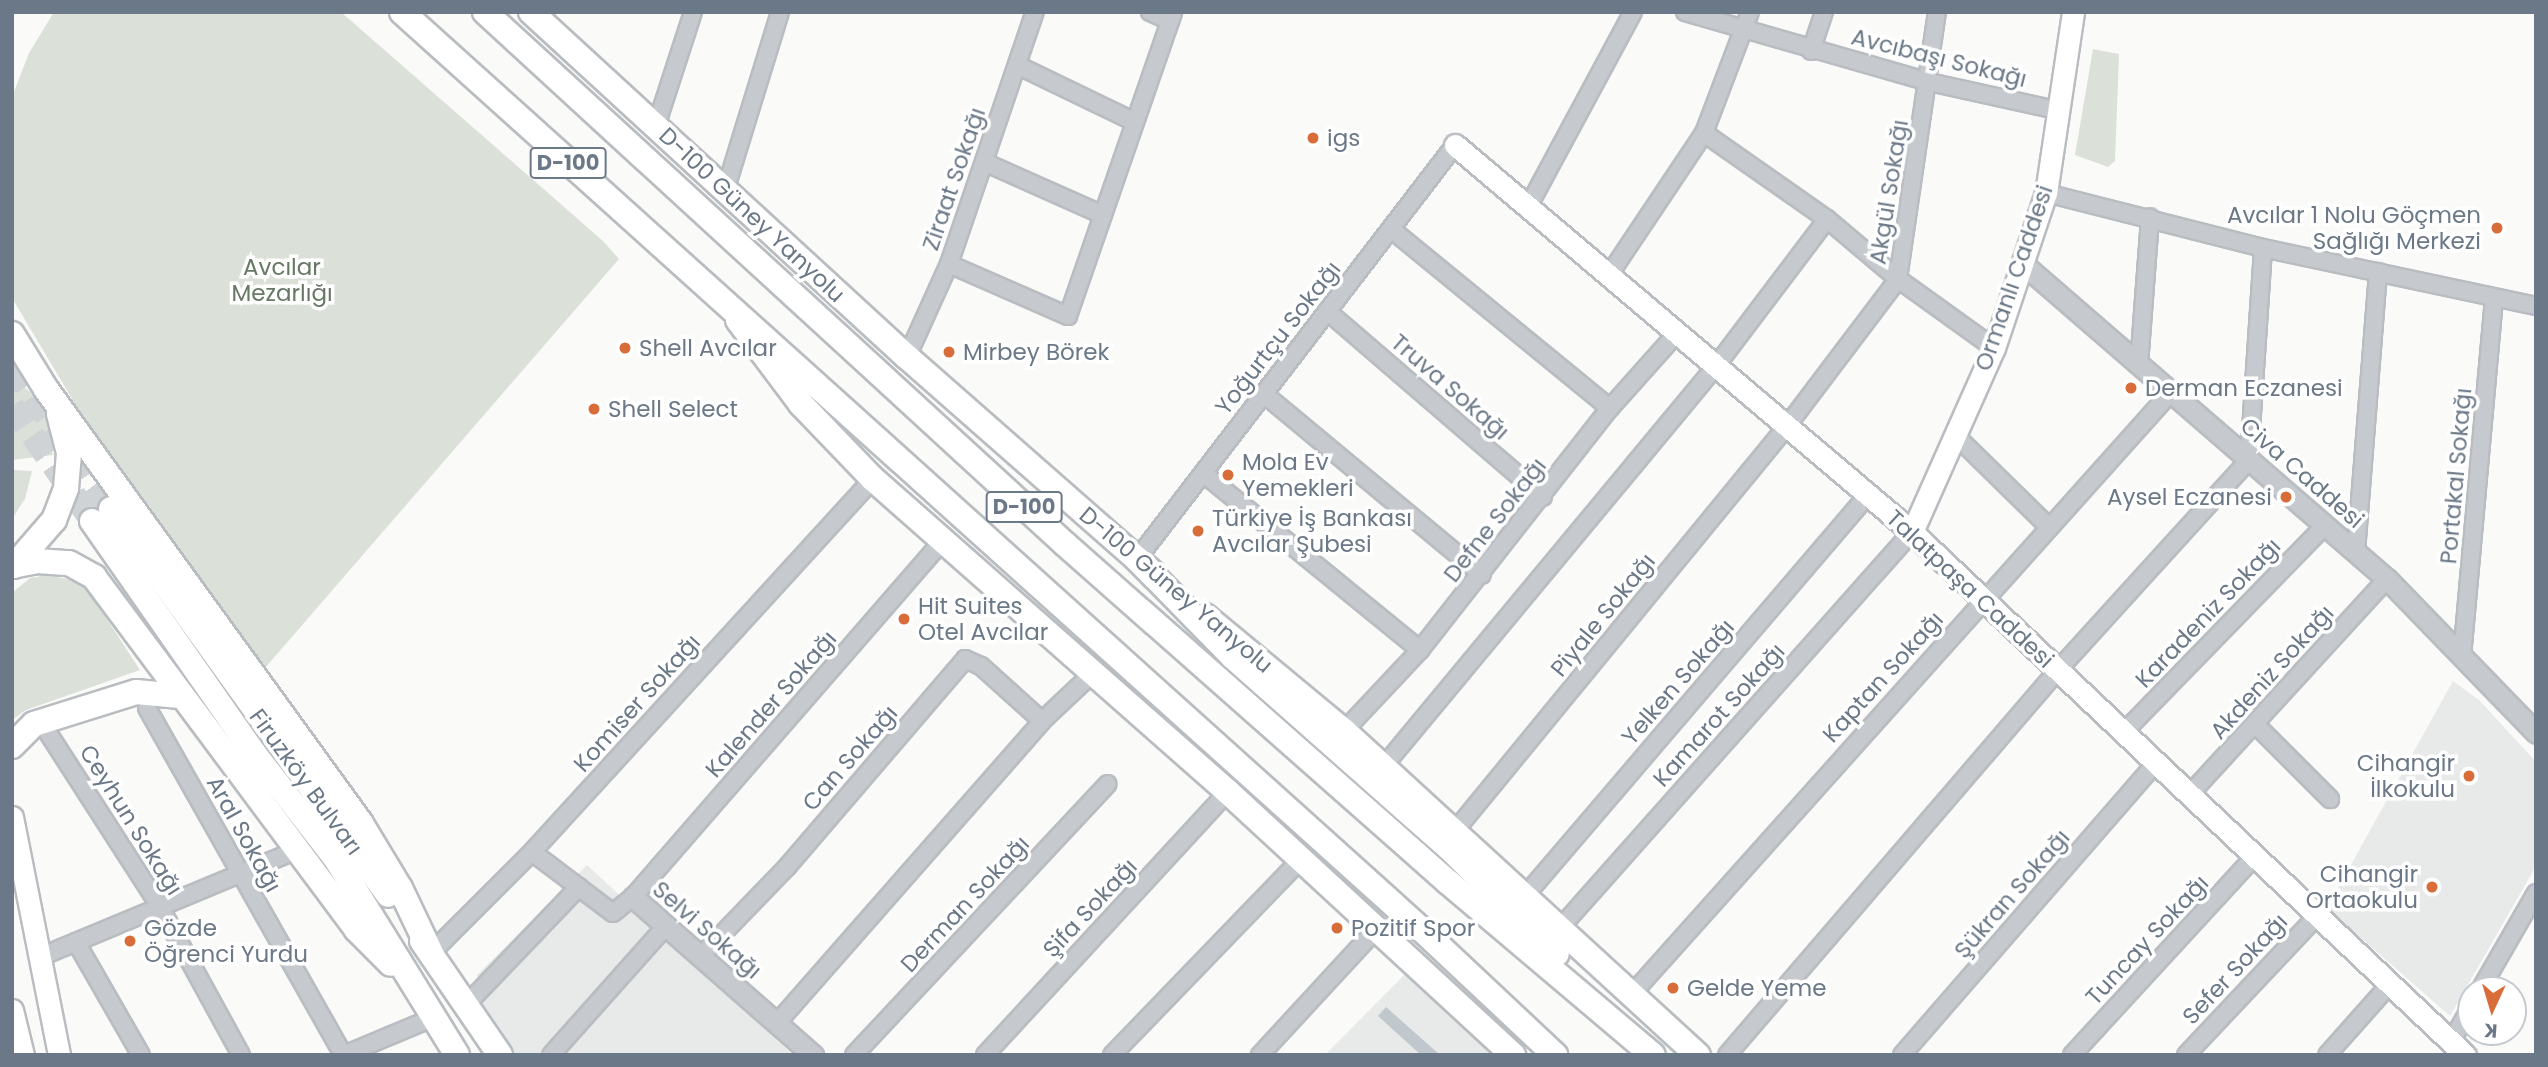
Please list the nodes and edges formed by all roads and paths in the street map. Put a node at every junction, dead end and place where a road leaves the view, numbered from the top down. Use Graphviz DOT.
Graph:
graph roads {
  1 [pos="401,12"];
  2 [pos="485,12"];
  3 [pos="531,12"];
  4 [pos="693,12"];
  5 [pos="780,12"];
  6 [pos="1035,12"];
  7 [pos="1150,12"];
  8 [pos="1633,12"];
  9 [pos="1685,12"];
  10 [pos="1749,12"];
  11 [pos="1824,12"];
  12 [pos="1937,12"];
  13 [pos="2073,12"];
  14 [pos="1172,17"];
  15 [pos="1743,32"];
  16 [pos="1811,51"];
  17 [pos="1017,65"];
  18 [pos="1929,82"];
  19 [pos="2062,111"];
  20 [pos="1135,122"];
  21 [pos="656,126"];
  22 [pos="1704,133"];
  23 [pos="1455,145"];
  24 [pos="984,162"];
  25 [pos="725,191"];
  26 [pos="2046,193"];
  27 [pos="1528,207"];
  28 [pos="1103,215"];
  29 [pos="2150,217"];
  30 [pos="1827,219"];
  31 [pos="1391,229"];
  32 [pos="2263,248"];
  33 [pos="949,264"];
  34 [pos="2023,264"];
  35 [pos="2378,272"];
  36 [pos="1609,275"];
  37 [pos="1898,279"];
  38 [pos="2494,298"];
  39 [pos="2536,306"];
  40 [pos="1327,311"];
  41 [pos="734,314"];
  42 [pos="1677,333"];
  43 [pos="12,334"];
  44 [pos="1994,348"];
  45 [pos="12,356"];
  46 [pos="907,357"];
  47 [pos="2139,365"];
  48 [pos="1716,366"];
  49 [pos="46,389"];
  50 [pos="2171,392"];
  51 [pos="1264,394"];
  52 [pos="1610,408"];
  53 [pos="1787,426"];
  54 [pos="1955,435"];
  55 [pos="2249,460"];
  56 [pos="1203,473"];
  57 [pos="873,479"];
  58 [pos="1867,496"];
  59 [pos="1543,497"];
  60 [pos="2325,525"];
  61 [pos="2049,527"];
  62 [pos="1912,532"];
  63 [pos="943,541"];
  64 [pos="2356,552"];
  65 [pos="1137,559"];
  66 [pos="13,566"];
  67 [pos="1482,575"];
  68 [pos="2387,579"];
  69 [pos="1983,599"];
  70 [pos="1420,650"];
  71 [pos="2462,657"];
  72 [pos="2058,670"];
  73 [pos="1093,673"];
  74 [pos="180,696"];
  75 [pos="147,708"];
  76 [pos="1042,721"];
  77 [pos="41,722"];
  78 [pos="2256,725"];
  79 [pos="1344,732"];
  80 [pos="2124,732"];
  81 [pos="2536,733"];
  82 [pos="12,746"];
  83 [pos="2156,763"];
  84 [pos="1383,767"];
  85 [pos="1108,784"];
  86 [pos="1228,792"];
  87 [pos="2190,794"];
  88 [pos="2330,799"];
  89 [pos="12,817"];
  90 [pos="1454,832"];
  91 [pos="297,850"];
  92 [pos="532,852"];
  93 [pos="2255,856"];
  94 [pos="1302,858"];
  95 [pos="241,874"];
  96 [pos="579,887"];
  97 [pos="2536,893"];
  98 [pos="633,897"];
  99 [pos="1524,897"];
  100 [pos="160,907"];
  101 [pos="2318,915"];
  102 [pos="666,926"];
  103 [pos="1378,927"];
  104 [pos="1560,928"];
  105 [pos="76,942"];
  106 [pos="431,953"];
  107 [pos="701,956"];
  108 [pos="40,957"];
  109 [pos="2488,976"];
  110 [pos="2390,984"];
  111 [pos="1575,988"];
  112 [pos="1631,995"];
  113 [pos="467,1004"];
  114 [pos="429,1007"];
  115 [pos="12,1010"];
  116 [pos="777,1023"];
  117 [pos="2458,1048"];
  118 [pos="23,1055"];
  119 [pos="58,1055"];
  120 [pos="141,1055"];
  121 [pos="242,1055"];
  122 [pos="344,1055"];
  123 [pos="457,1055"];
  124 [pos="500,1055"];
  125 [pos="551,1055"];
  126 [pos="813,1055"];
  127 [pos="855,1055"];
  128 [pos="985,1055"];
  129 [pos="1112,1055"];
  130 [pos="1260,1055"];
  131 [pos="1513,1055"];
  132 [pos="1555,1055"];
  133 [pos="1653,1055"];
  134 [pos="1698,1055"];
  135 [pos="1727,1055"];
  136 [pos="1902,1055"];
  137 [pos="2072,1055"];
  138 [pos="2186,1055"];
  139 [pos="2327,1055"];
  1 -- 41 [label="main road, D-100"];
  2 -- 111 [label="main road, D-100"];
  3 -- 21 [label="main road, D-100 Güney Yanyolu"];
  4 -- 21 [label="street"];
  5 -- 25 [label="street"];
  6 -- 17 [label="street, Ziraat Sokağı"];
  7 -- 14 [label="street"];
  8 -- 27 [label="street"];
  9 -- 15 [label="street, Avcıbaşı Sokağı"];
  10 -- 15 [label="street"];
  11 -- 16 [label="street"];
  12 -- 18 [label="street, Akgül Sokağı"];
  13 -- 19 [label="main road, Ormanlı Caddesi"];
  14 -- 20 [label="street"];
  15 -- 16 [label="street, Avcıbaşı Sokağı"];
  15 -- 22 [label="street"];
  16 -- 18 [label="street, Avcıbaşı Sokağı"];
  17 -- 20 [label="street"];
  17 -- 24 [label="street, Ziraat Sokağı"];
  18 -- 19 [label="street, Avcıbaşı Sokağı"];
  18 -- 37 [label="street, Akgül Sokağı"];
  19 -- 26 [label="main road, Ormanlı Caddesi"];
  20 -- 28 [label="street"];
  21 -- 25 [label="main road, D-100 Güney Yanyolu"];
  22 -- 30 [label="street"];
  22 -- 36 [label="street"];
  23 -- 27 [label="main road, Talatpaşa Caddesi"];
  23 -- 31 [label="street, Yoğurtçu Sokağı"];
  24 -- 28 [label="street"];
  24 -- 33 [label="street, Ziraat Sokağı"];
  25 -- 46 [label="main road, D-100 Güney Yanyolu"];
  26 -- 29 [label="street"];
  26 -- 34 [label="main road, Ormanlı Caddesi"];
  27 -- 36 [label="main road, Talatpaşa Caddesi"];
  28 -- 33 [label="street"];
  29 -- 32 [label="street"];
  29 -- 47 [label="street"];
  30 -- 37 [label="street"];
  30 -- 48 [label="street"];
  31 -- 40 [label="street, Yoğurtçu Sokağı"];
  31 -- 52 [label="street"];
  32 -- 35 [label="street"];
  32 -- 55 [label="street"];
  33 -- 46 [label="street, Ziraat Sokağı"];
  34 -- 44 [label="main road, Ormanlı Caddesi"];
  34 -- 47 [label="street, Civa Caddesi"];
  35 -- 38 [label="street"];
  35 -- 64 [label="street"];
  36 -- 42 [label="main road, Talatpaşa Caddesi"];
  37 -- 44 [label="street"];
  37 -- 53 [label="street, Akgül Sokağı"];
  38 -- 39 [label="street"];
  38 -- 71 [label="street, Portakal Sokağı"];
  40 -- 51 [label="street, Yoğurtçu Sokağı"];
  40 -- 59 [label="street, Truva Sokağı"];
  41 -- 57 [label="main road"];
  41 -- 132 [label="main road, D-100"];
  42 -- 48 [label="main road, Talatpaşa Caddesi"];
  42 -- 52 [label="street, Defne Sokağı"];
  43 -- 49 [label="main road"];
  44 -- 54 [label="main road, Ormanlı Caddesi"];
  45 -- 49 [label="main road"];
  46 -- 65 [label="main road, D-100 Güney Yanyolu"];
  47 -- 50 [label="street, Civa Caddesi"];
  48 -- 53 [label="main road, Talatpaşa Caddesi"];
  48 -- 84 [label="street"];
  49 -- 66 [label="main road"];
  49 -- 106 [label="main road"];
  50 -- 55 [label="street, Civa Caddesi"];
  50 -- 61 [label="street, Kaptan Sokağı"];
  51 -- 56 [label="street, Yoğurtçu Sokağı"];
  51 -- 67 [label="street"];
  52 -- 59 [label="street, Defne Sokağı"];
  53 -- 58 [label="main road, Talatpaşa Caddesi"];
  53 -- 90 [label="street, Piyale Sokağı"];
  54 -- 61 [label="street"];
  54 -- 62 [label="main road, Ormanlı Caddesi"];
  55 -- 60 [label="street, Civa Caddesi"];
  55 -- 72 [label="street"];
  56 -- 65 [label="street, Yoğurtçu Sokağı"];
  56 -- 70 [label="street"];
  57 -- 63 [label="main road"];
  57 -- 92 [label="street, Komiser Sokağı"];
  58 -- 62 [label="main road, Talatpaşa Caddesi"];
  58 -- 99 [label="street, Yelken Sokağı"];
  59 -- 67 [label="street, Defne Sokağı"];
  60 -- 64 [label="street, Civa Caddesi"];
  60 -- 80 [label="street, Karadeniz Sokağı"];
  61 -- 69 [label="street, Kaptan Sokağı"];
  62 -- 69 [label="main road, Talatpaşa Caddesi"];
  62 -- 104 [label="street, Kamarot Sokağı"];
  63 -- 73 [label="main road"];
  63 -- 98 [label="street, Kalender Sokağı"];
  64 -- 68 [label="street, Civa Caddesi"];
  65 -- 79 [label="main road, D-100 Güney Yanyolu"];
  65 -- 111 [label="main road"];
  66 -- 74 [label="main road"];
  67 -- 70 [label="street, Defne Sokağı"];
  68 -- 71 [label="street, Civa Caddesi"];
  68 -- 78 [label="street, Akdeniz Sokağı"];
  69 -- 72 [label="main road, Talatpaşa Caddesi"];
  69 -- 112 [label="street, Kaptan Sokağı"];
  70 -- 79 [label="street, Defne Sokağı"];
  71 -- 81 [label="street, Civa Caddesi"];
  72 -- 80 [label="main road, Talatpaşa Caddesi"];
  72 -- 135 [label="street"];
  73 -- 76 [label="street"];
  73 -- 86 [label="main road"];
  74 -- 77 [label="main road"];
  74 -- 91 [label="main road"];
  75 -- 95 [label="street, Aral Sokağı"];
  76 -- 107 [label="street, Can Sokağı"];
  76 -- 116 [label="street"];
  77 -- 82 [label="main road"];
  77 -- 100 [label="street, Ceyhun Sokağı"];
  78 -- 87 [label="street, Akdeniz Sokağı"];
  78 -- 88 [label="street"];
  79 -- 84 [label="main road, D-100 Güney Yanyolu"];
  80 -- 83 [label="main road, Talatpaşa Caddesi"];
  83 -- 87 [label="main road, Talatpaşa Caddesi"];
  83 -- 136 [label="street, Şükran Sokağı"];
  84 -- 90 [label="main road, D-100 Güney Yanyolu"];
  85 -- 127 [label="street, Derman Sokağı"];
  86 -- 94 [label="main road"];
  86 -- 128 [label="street, Şifa Sokağı"];
  87 -- 93 [label="main road, Talatpaşa Caddesi"];
  89 -- 108 [label="main road"];
  90 -- 99 [label="main road, D-100 Güney Yanyolu"];
  91 -- 95 [label="street"];
  91 -- 114 [label="main road"];
  92 -- 96 [label="street, Selvi Sokağı"];
  92 -- 106 [label="street, Komiser Sokağı"];
  93 -- 101 [label="main road, Talatpaşa Caddesi"];
  93 -- 137 [label="street, Tuncay Sokağı"];
  94 -- 103 [label="main road"];
  94 -- 129 [label="street"];
  95 -- 100 [label="street"];
  95 -- 122 [label="street, Aral Sokağı"];
  96 -- 98 [label="street, Selvi Sokağı"];
  96 -- 113 [label="street"];
  97 -- 109 [label="street"];
  98 -- 102 [label="street, Selvi Sokağı"];
  99 -- 104 [label="main road, D-100 Güney Yanyolu"];
  100 -- 105 [label="street"];
  100 -- 121 [label="street, Ceyhun Sokağı"];
  101 -- 110 [label="main road, Talatpaşa Caddesi"];
  101 -- 138 [label="street, Sefer Sokağı"];
  102 -- 107 [label="street, Selvi Sokağı"];
  102 -- 125 [label="street"];
  103 -- 130 [label="street"];
  103 -- 131 [label="main road"];
  104 -- 112 [label="main road, D-100 Güney Yanyolu"];
  105 -- 108 [label="street"];
  105 -- 120 [label="street"];
  106 -- 113 [label="main road, Firuzköy Bulvarı"];
  106 -- 114 [label="main road, Firuzköy Bulvarı"];
  107 -- 116 [label="street, Selvi Sokağı"];
  108 -- 119 [label="main road"];
  110 -- 117 [label="main road, Talatpaşa Caddesi"];
  110 -- 139 [label="street"];
  111 -- 133 [label="main road, D-100"];
  112 -- 134 [label="main road, D-100 Güney Yanyolu"];
  113 -- 124 [label="main road, Firuzköy Bulvarı"];
  114 -- 122 [label="street"];
  114 -- 123 [label="main road, Firuzköy Bulvarı"];
  115 -- 118 [label="main road"];
  116 -- 126 [label="street, Selvi Sokağı"];
}
